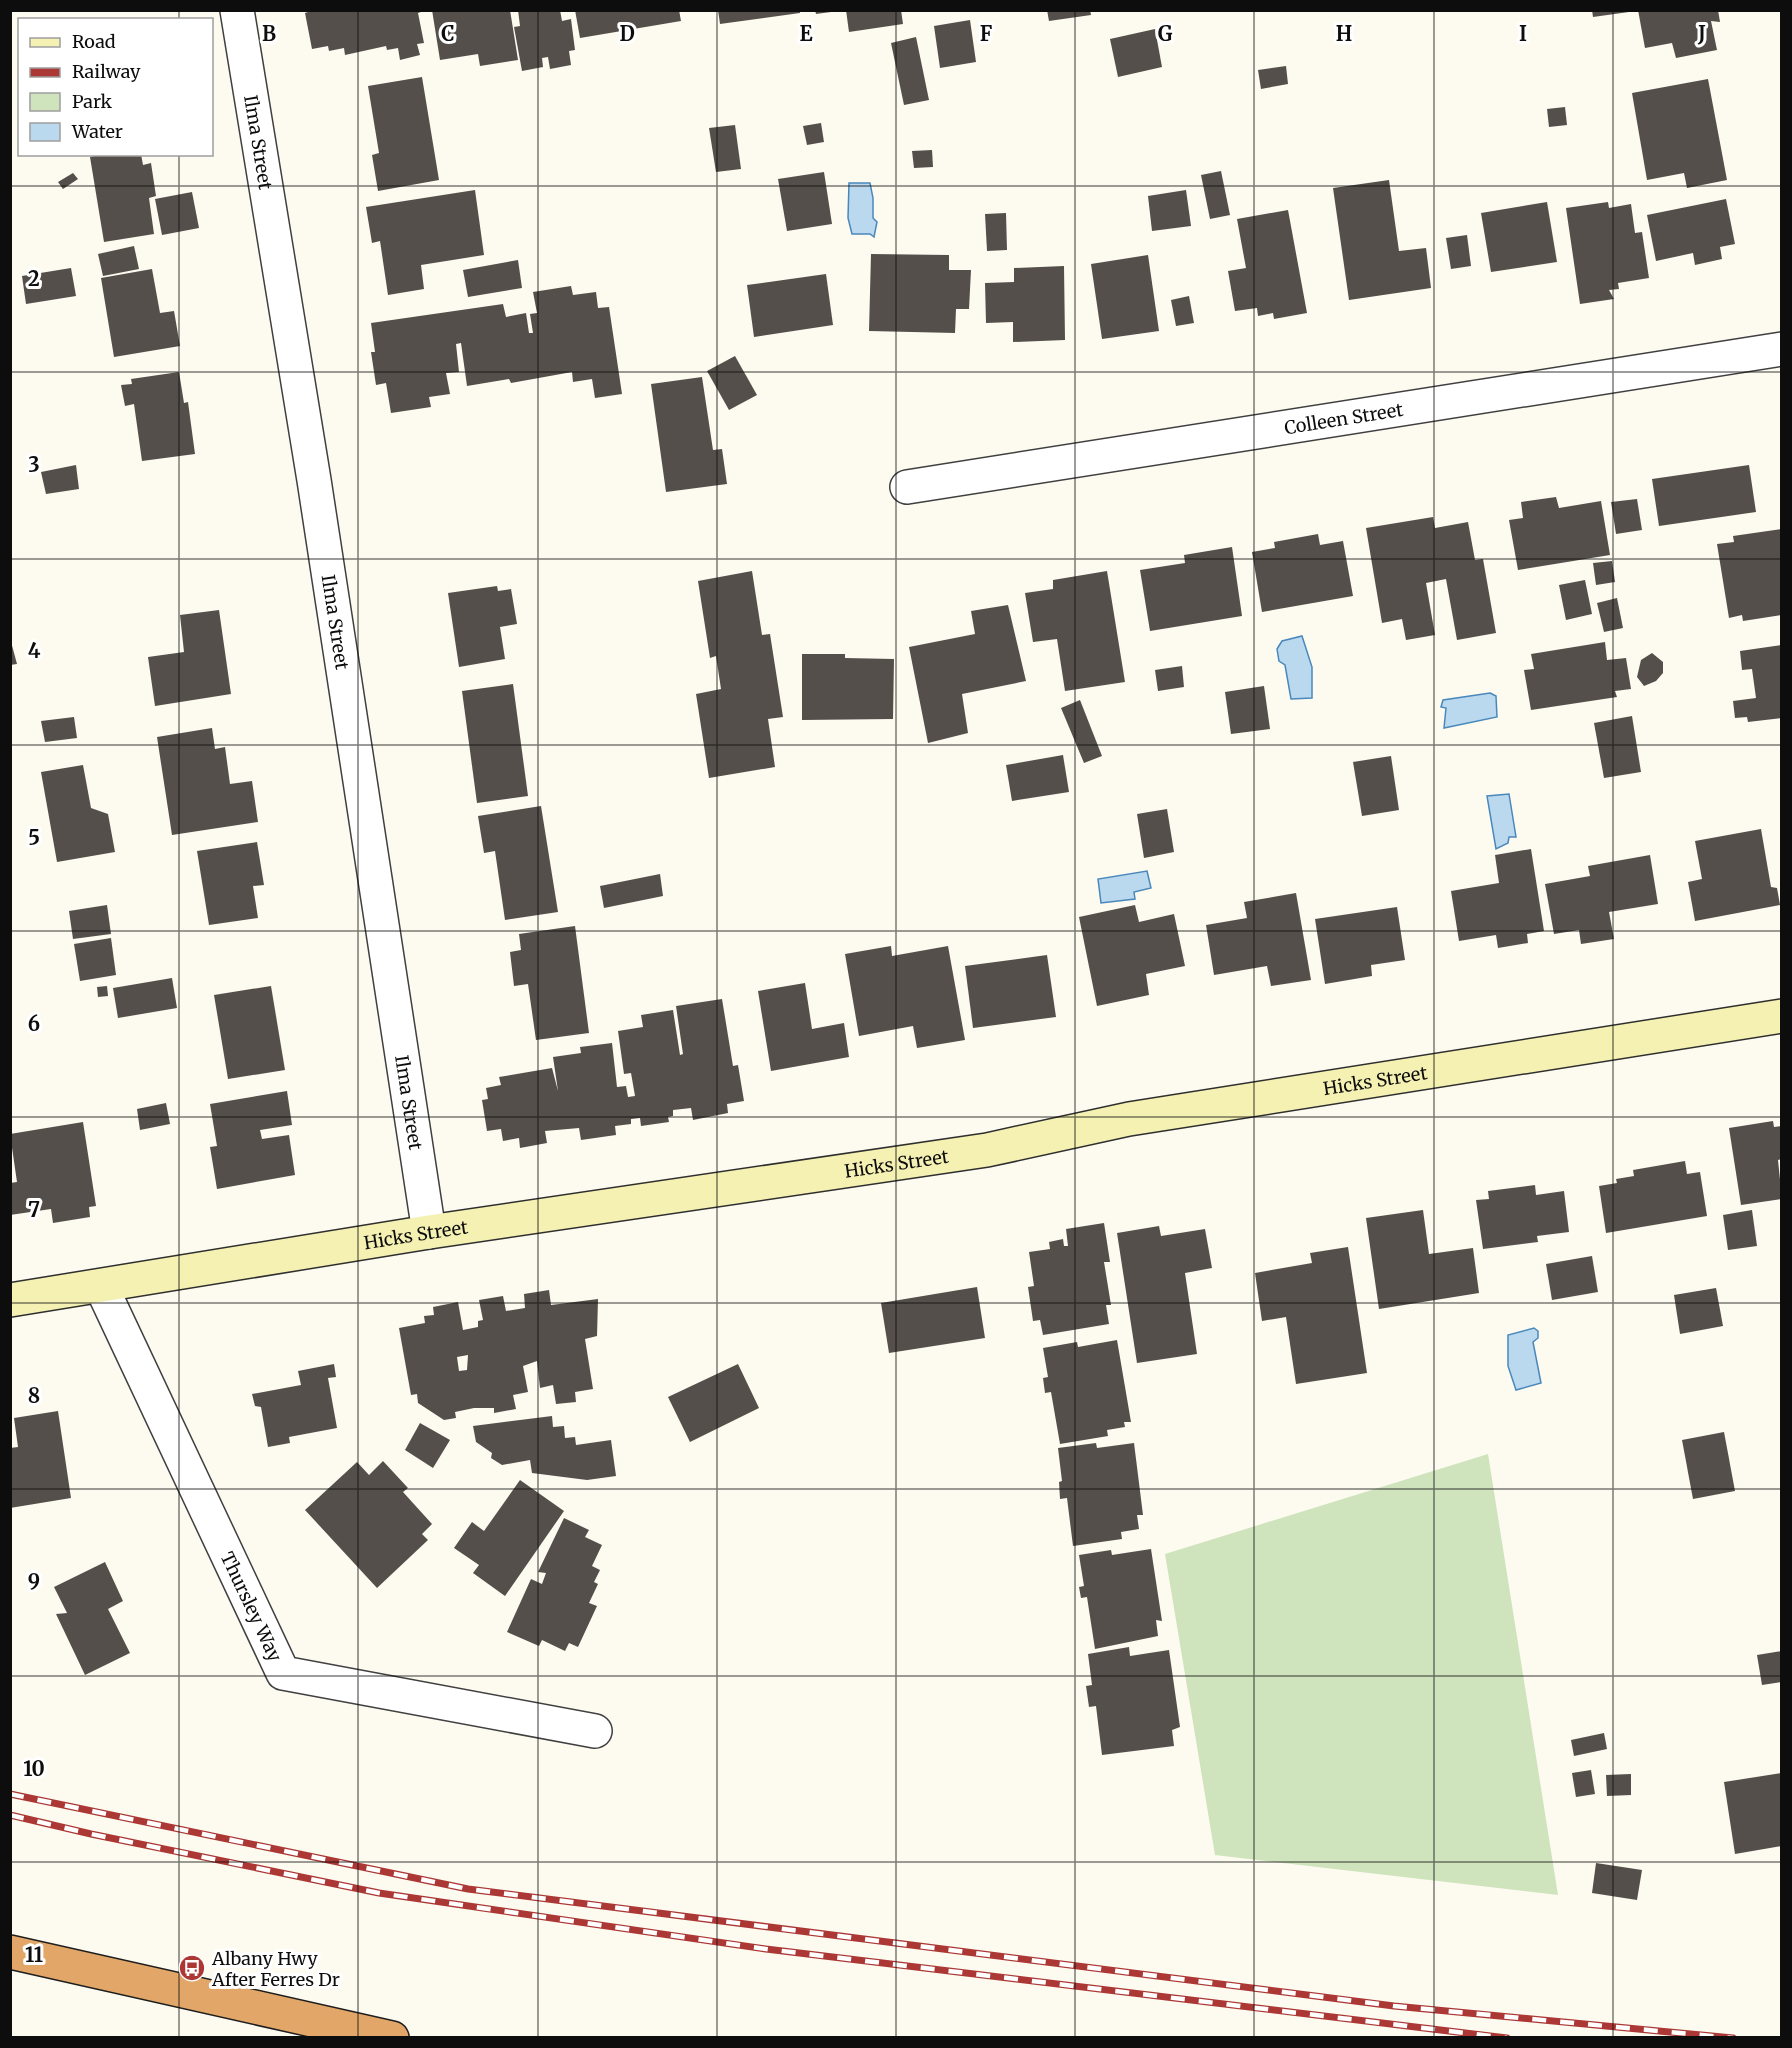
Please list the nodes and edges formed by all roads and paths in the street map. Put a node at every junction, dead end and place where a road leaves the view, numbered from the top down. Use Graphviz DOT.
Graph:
graph roads {
  1 [pos="237,10"];
  2 [pos="1782,349"];
  3 [pos="907,487"];
  4 [pos="1782,1016"];
  5 [pos="429,1232"];
  6 [pos="101,1286"];
  7 [pos="10,1300"];
  8 [pos="595,1731"];
  9 [pos="10,1952"];
  10 [pos="392,2037"];
  1 -- 5 [label="street, Ilma Street"];
  2 -- 3 [label="street, Colleen Street"];
  4 -- 5 [label="street, Hicks Street"];
  5 -- 6 [label="street, Hicks Street"];
  6 -- 7 [label="street, Hicks Street"];
  6 -- 8 [label="street, Thursley Way"];
  9 -- 10 [label="highway"];
}
